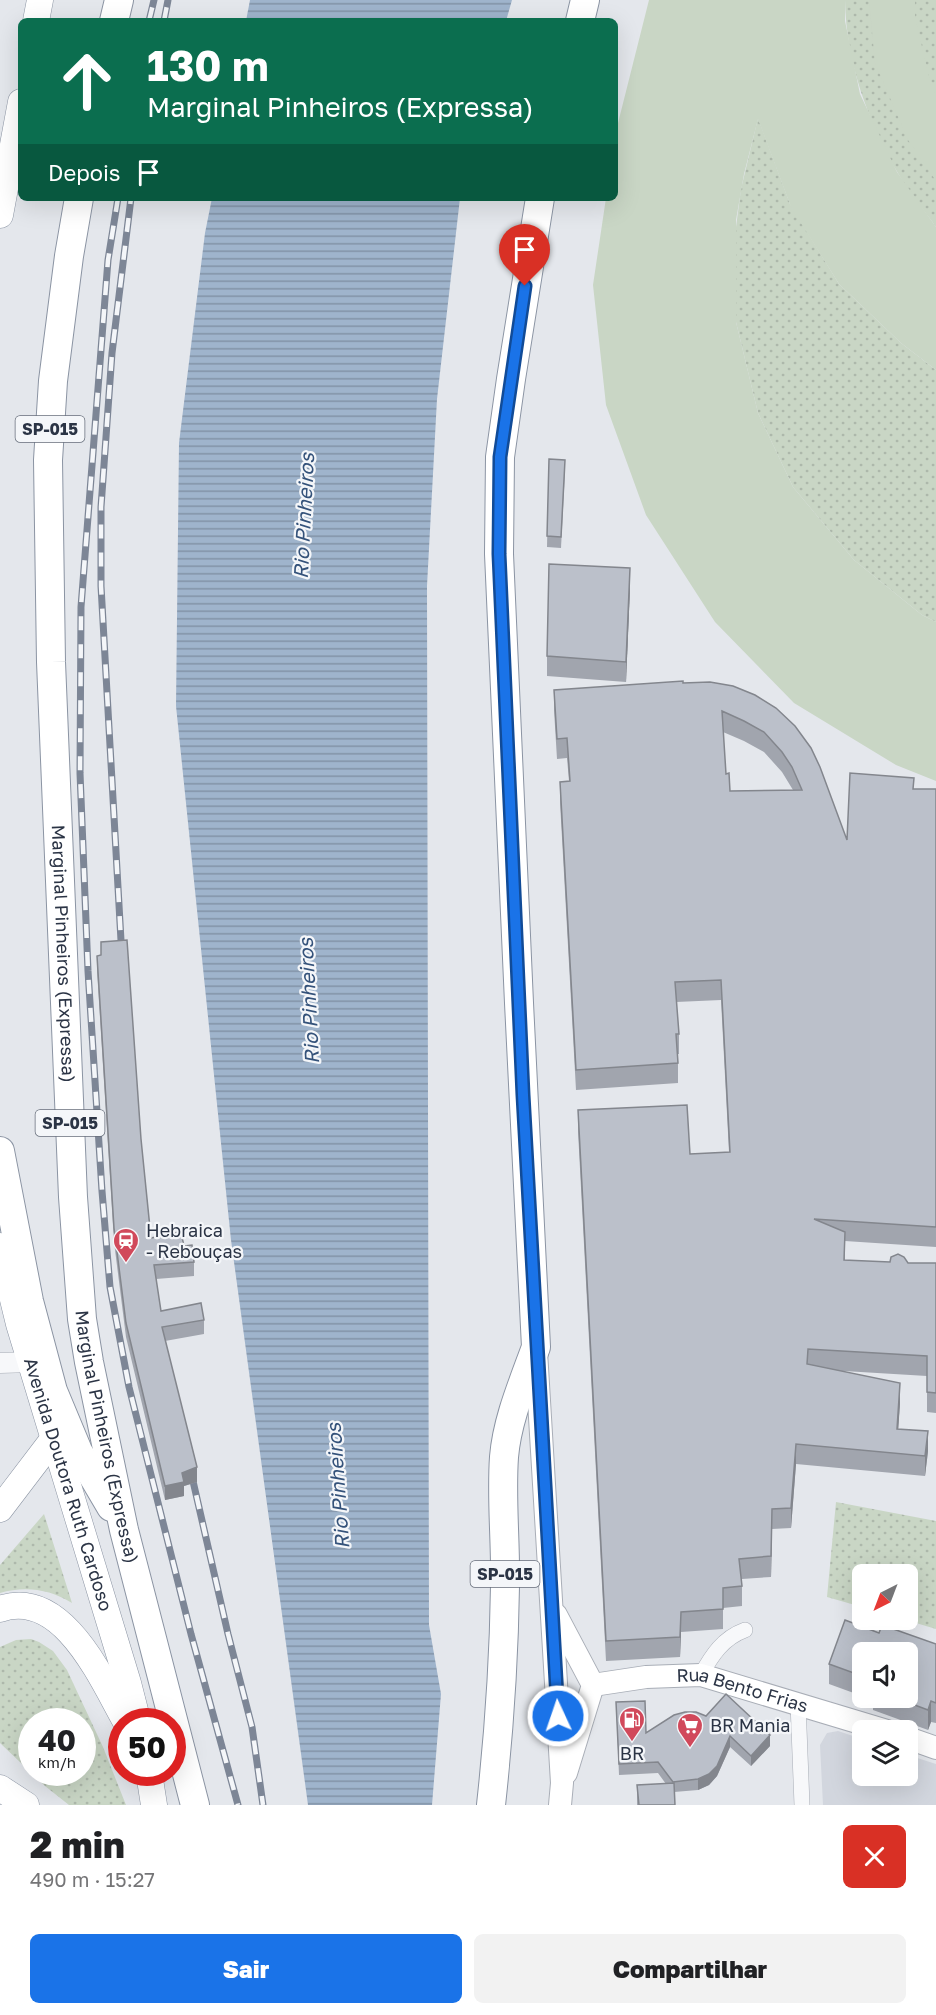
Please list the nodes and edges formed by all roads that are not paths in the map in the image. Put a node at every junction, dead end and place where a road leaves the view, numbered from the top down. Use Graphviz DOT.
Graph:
graph roads {
  1 [pos="40,0"];
  2 [pos="119,0"];
  3 [pos="585,0"];
  4 [pos="37,18"];
  5 [pos="115,18"];
  6 [pos="581,18"];
  7 [pos="18,118"];
  8 [pos="78,201"];
  9 [pos="540,201"];
  10 [pos="0,211"];
  11 [pos="0,215"];
  12 [pos="0,1151"];
  13 [pos="0,1246"];
  14 [pos="536,1347"];
  15 [pos="31,1362"];
  16 [pos="0,1363"];
  17 [pos="54,1438"];
  18 [pos="0,1509"];
  19 [pos="124,1530"];
  20 [pos="552,1606"];
  21 [pos="0,1609"];
  22 [pos="745,1630"];
  23 [pos="701,1675"];
  24 [pos="592,1684"];
  25 [pos="798,1703"];
  26 [pos="118,1708"];
  27 [pos="134,1708"];
  28 [pos="853,1720"];
  29 [pos="918,1742"];
  30 [pos="936,1748"];
  31 [pos="150,1786"];
  32 [pos="0,1788"];
  33 [pos="561,1794"];
  34 [pos="26,1805"];
  35 [pos="154,1805"];
  36 [pos="195,1805"];
  37 [pos="491,1805"];
  38 [pos="802,1805"];
  1 -- 4 [label="highway"];
  2 -- 5 [label="highway"];
  3 -- 6 [label="highway"];
  7 -- 10 [label="highway"];
  8 -- 19 [label="highway, Marginal Pinheiros (Expressa) / SP-015"];
  9 -- 14 [label="highway, SP-015"];
  10 -- 11 [label="highway"];
  12 -- 19 [label="highway"];
  13 -- 15 [label="highway, Avenida Doutora Ruth Cardoso"];
  14 -- 20 [label="main road"];
  14 -- 37 [label="highway, SP-015"];
  15 -- 16 [label="street"];
  15 -- 17 [label="highway, Avenida Doutora Ruth Cardoso"];
  17 -- 18 [label="highway"];
  17 -- 27 [label="highway, Avenida Doutora Ruth Cardoso"];
  19 -- 36 [label="highway, Marginal Pinheiros (Expressa) / SP-015"];
  20 -- 24 [label="main road"];
  20 -- 33 [label="main road"];
  21 -- 26 [label="highway"];
  22 -- 23 [label="street"];
  23 -- 24 [label="main road, Rua Bento Frias"];
  23 -- 25 [label="main road, Rua Bento Frias"];
  24 -- 33 [label="main road"];
  25 -- 28 [label="main road, Rua Bento Frias"];
  25 -- 38 [label="street"];
  29 -- 30 [label="main road"];
  31 -- 35 [label="highway"];
  32 -- 34 [label="highway"];
}
